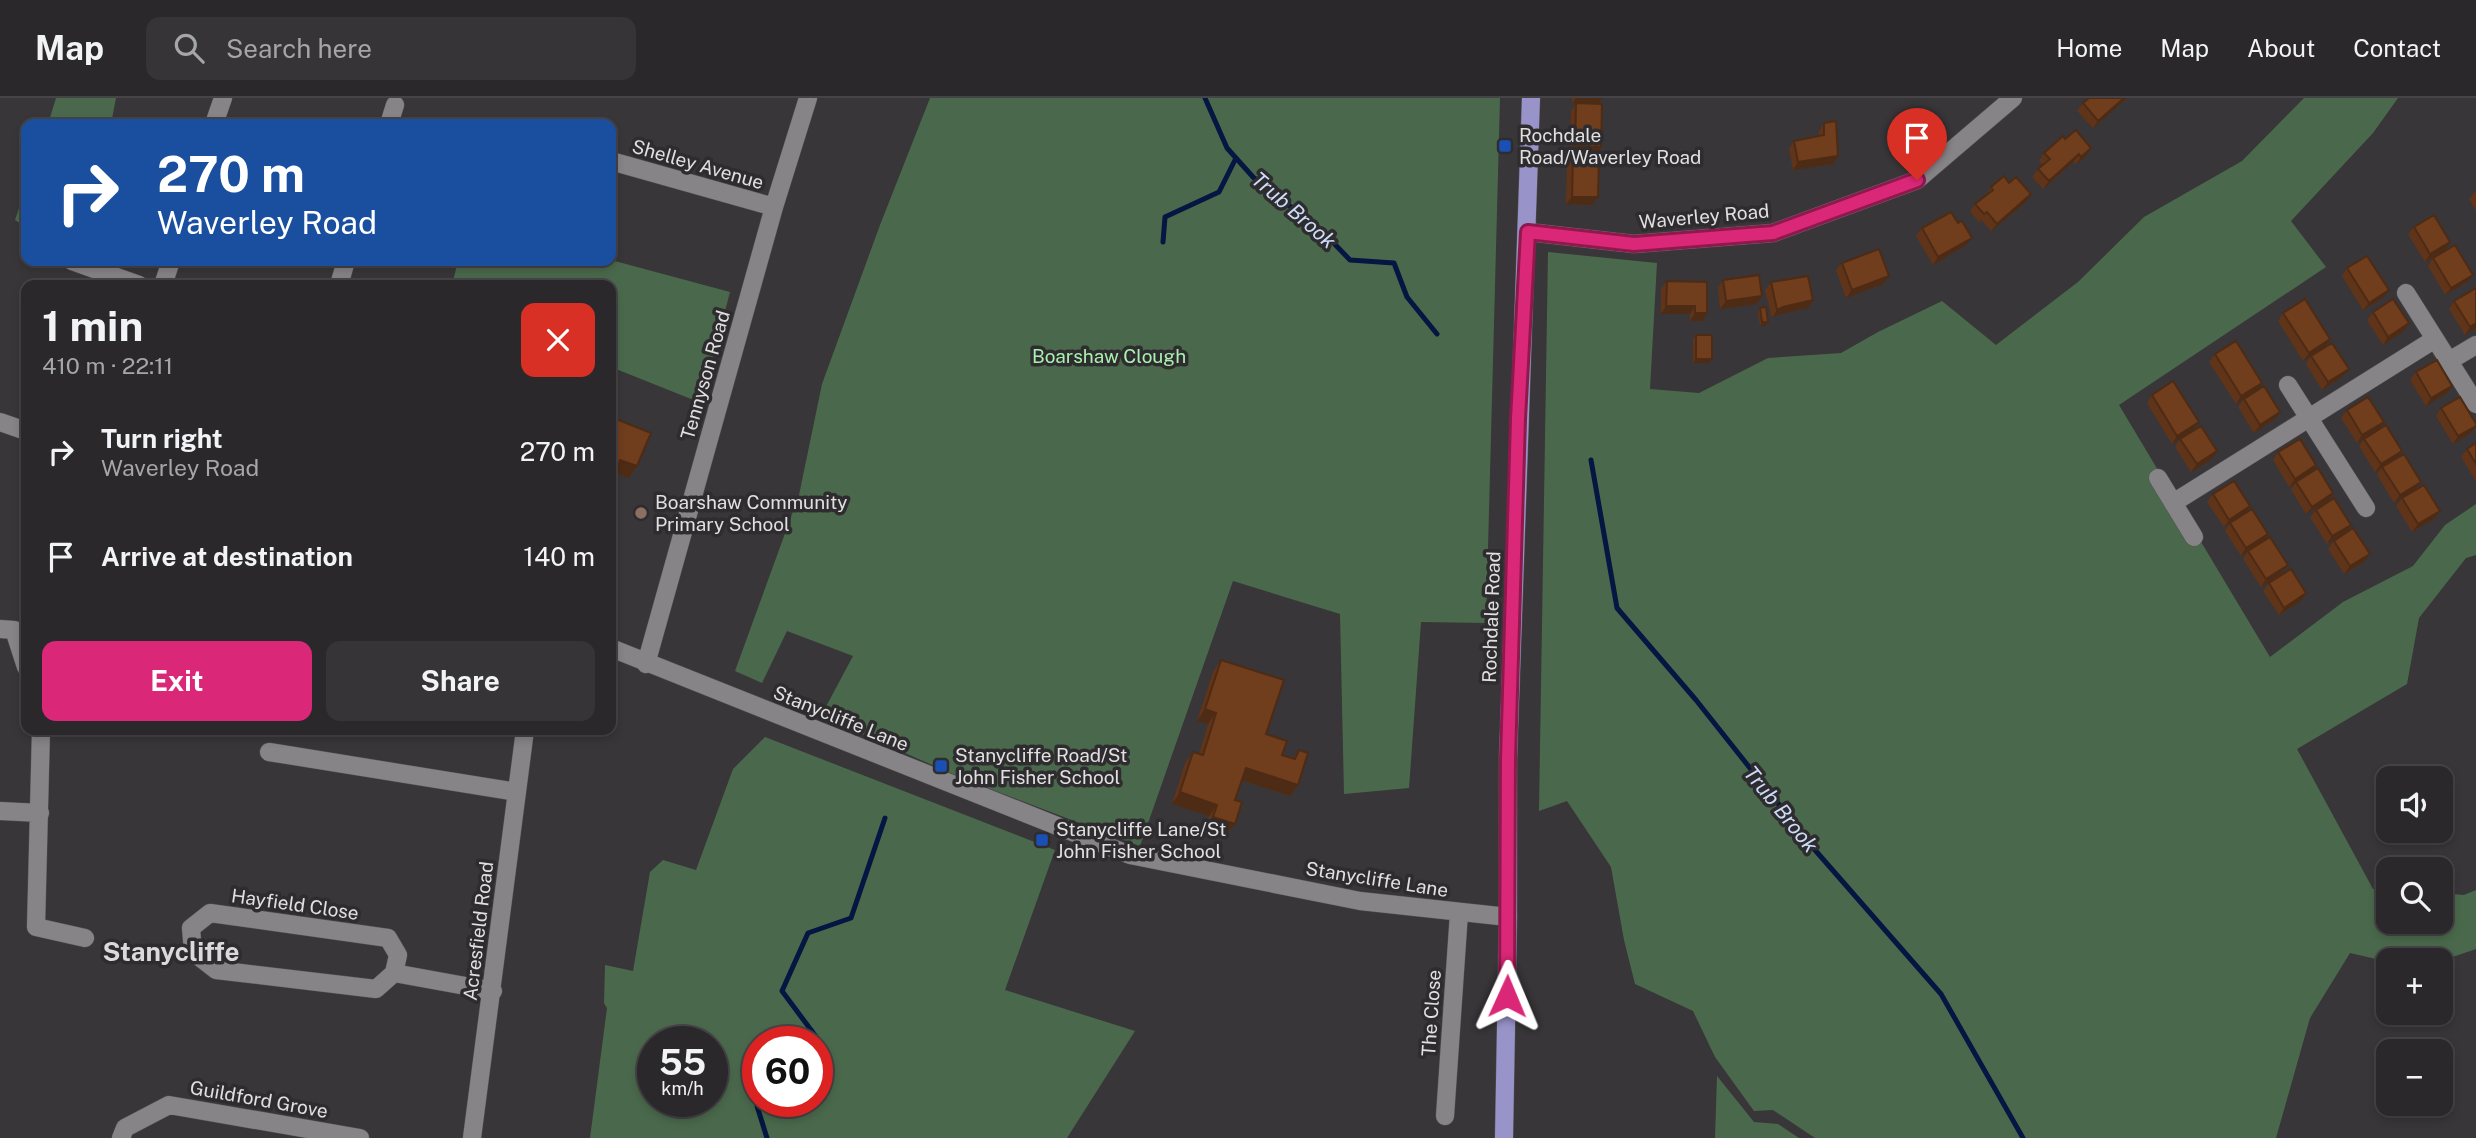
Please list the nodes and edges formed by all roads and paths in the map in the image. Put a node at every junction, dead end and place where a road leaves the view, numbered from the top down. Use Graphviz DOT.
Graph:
graph roads {
  1 [pos="223,98"];
  2 [pos="808,98"];
  3 [pos="1531,98"];
  4 [pos="2014,98"];
  5 [pos="395,105"];
  6 [pos="216,119"];
  7 [pos="391,119"];
  8 [pos="616,162"];
  9 [pos="774,207"];
  10 [pos="1528,232"];
  11 [pos="86,266"];
  12 [pos="124,280"];
  13 [pos="2406,293"];
  14 [pos="2435,339"];
  15 [pos="2476,345"];
  16 [pos="2449,361"];
  17 [pos="2288,385"];
  18 [pos="2476,404"];
  19 [pos="2308,417"];
  20 [pos="0,422"];
  21 [pos="21,429"];
  22 [pos="2158,478"];
  23 [pos="2173,502"];
  24 [pos="2366,508"];
  25 [pos="2194,537"];
  26 [pos="0,629"];
  27 [pos="616,650"];
  28 [pos="21,652"];
  29 [pos="646,664"];
  30 [pos="41,735"];
  31 [pos="271,735"];
  32 [pos="524,735"];
  33 [pos="517,792"];
  34 [pos="0,811"];
  35 [pos="40,813"];
  36 [pos="1459,913"];
  37 [pos="1508,917"];
  38 [pos="85,938"];
  39 [pos="394,973"];
  40 [pos="493,991"];
  41 [pos="1445,1116"];
  42 [pos="121,1138"];
  43 [pos="360,1138"];
  44 [pos="472,1138"];
  45 [pos="1504,1138"];
  1 -- 6 [label="street"];
  2 -- 9 [label="street, Tennyson Road"];
  3 -- 10 [label="main road, Rochdale Road"];
  4 -- 10 [label="street, Waverley Road"];
  5 -- 7 [label="street"];
  8 -- 9 [label="street, Shelley Avenue"];
  9 -- 29 [label="street, Tennyson Road"];
  10 -- 37 [label="main road, Rochdale Road"];
  11 -- 12 [label="street"];
  13 -- 14 [label="street"];
  14 -- 16 [label="street"];
  14 -- 19 [label="street"];
  15 -- 16 [label="street"];
  16 -- 18 [label="street"];
  17 -- 19 [label="street"];
  19 -- 23 [label="street"];
  19 -- 24 [label="street"];
  20 -- 21 [label="street"];
  22 -- 23 [label="street"];
  23 -- 25 [label="street"];
  26 -- 28 [label="street"];
  27 -- 29 [label="street, Stanycliffe Lane"];
  29 -- 36 [label="street, Stanycliffe Lane"];
  30 -- 35 [label="street"];
  31 -- 33 [label="street"];
  32 -- 33 [label="street, Acresfield Road"];
  33 -- 40 [label="street, Acresfield Road"];
  34 -- 35 [label="street"];
  35 -- 38 [label="street"];
  36 -- 37 [label="street, Stanycliffe Lane"];
  36 -- 41 [label="street, The Close"];
  37 -- 45 [label="main road, Rochdale Road"];
  39 -- 39 [label="street, Hayfield Close"];
  39 -- 40 [label="street"];
  40 -- 44 [label="street, Acresfield Road"];
  42 -- 43 [label="street, Guildford Grove"];
}
